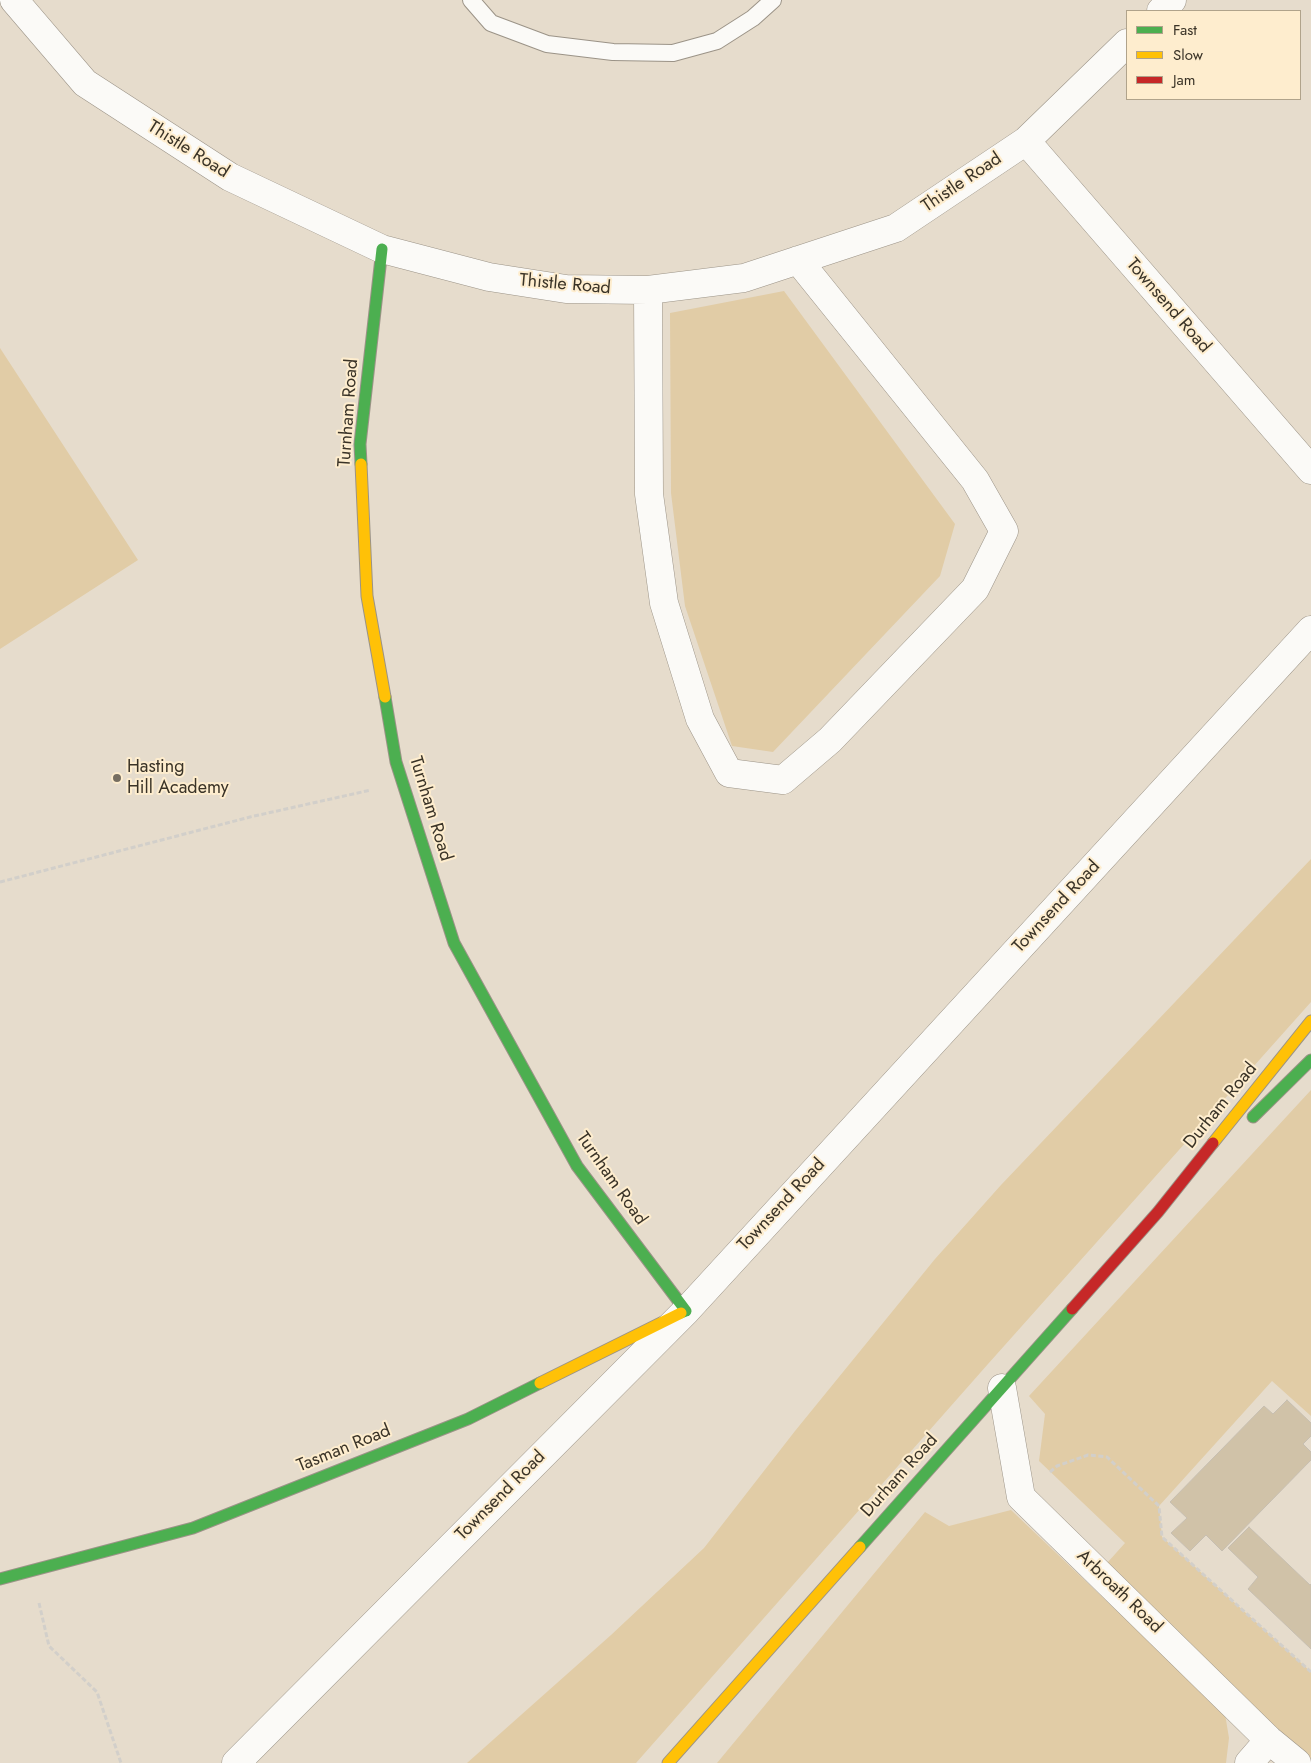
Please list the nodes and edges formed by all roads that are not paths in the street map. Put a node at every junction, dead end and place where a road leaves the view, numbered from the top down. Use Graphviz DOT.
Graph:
graph roads {
  1 [pos="14,0"];
  2 [pos="471,0"];
  3 [pos="773,0"];
  4 [pos="1172,0"];
  5 [pos="1161,10"];
  6 [pos="1126,44"];
  7 [pos="1026,141"];
  8 [pos="382,249"];
  9 [pos="798,260"];
  10 [pos="648,290"];
  11 [pos="1311,470"];
  12 [pos="1311,630"];
  13 [pos="1311,1022"];
  14 [pos="1311,1060"];
  15 [pos="1248,1122"];
  16 [pos="1228,1143"];
  17 [pos="1158,1212"];
  18 [pos="686,1311"];
  19 [pos="1002,1388"];
  20 [pos="0,1579"];
  21 [pos="1269,1740"];
  22 [pos="236,1763"];
  23 [pos="668,1763"];
  24 [pos="1249,1763"];
  25 [pos="1297,1763"];
  1 -- 8 [label="street, Thistle Road"];
  2 -- 3 [label="lane"];
  4 -- 5 [label="street"];
  6 -- 7 [label="street, Thistle Road"];
  7 -- 9 [label="street, Thistle Road"];
  7 -- 11 [label="street, Townsend Road"];
  8 -- 10 [label="street, Thistle Road"];
  8 -- 18 [label="main road, Turnham Road"];
  9 -- 10 [label="street, Thistle Road"];
  9 -- 10 [label="street"];
  12 -- 18 [label="street, Townsend Road"];
  13 -- 17 [label="main road, Durham Road"];
  14 -- 15 [label="main road, Durham Road"];
  16 -- 17 [label="main road, Durham Road"];
  17 -- 19 [label="main road, Durham Road"];
  18 -- 20 [label="main road, Tasman Road"];
  18 -- 22 [label="street, Townsend Road"];
  19 -- 21 [label="street, Arbroath Road"];
  19 -- 23 [label="main road, Durham Road"];
  21 -- 24 [label="street"];
  21 -- 25 [label="street, Arbroath Road"];
}
